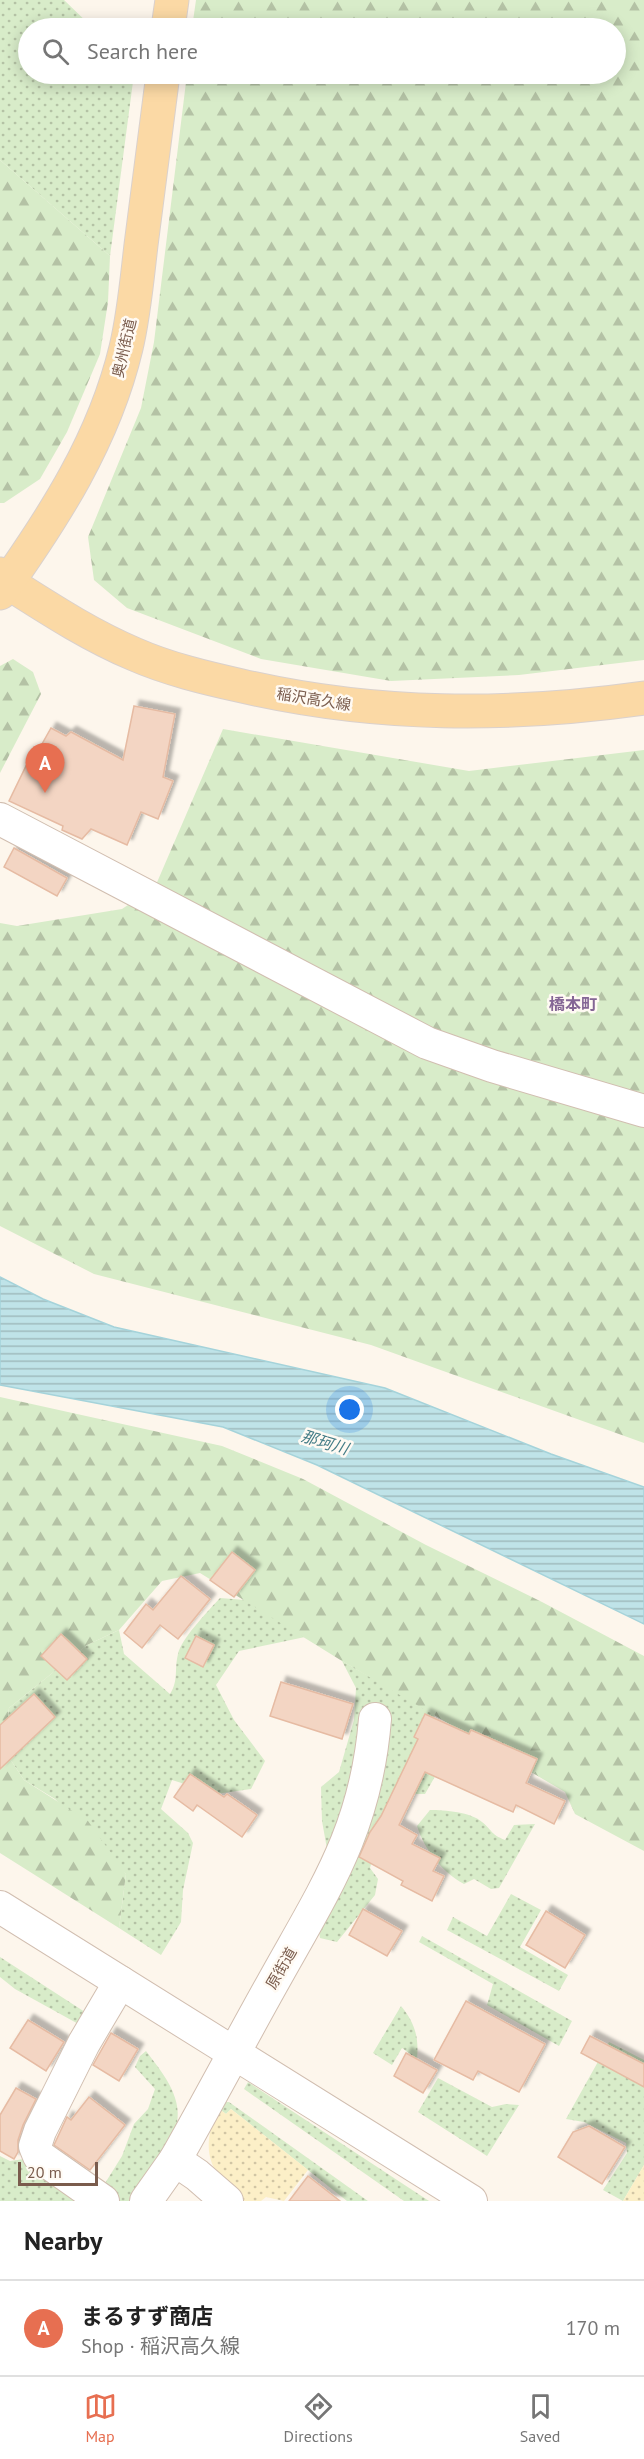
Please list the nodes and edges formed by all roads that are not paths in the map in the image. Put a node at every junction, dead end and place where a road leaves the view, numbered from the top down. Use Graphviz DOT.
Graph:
graph roads {
  1 [pos="172,0"];
  2 [pos="169,18"];
  3 [pos="162,84"];
  4 [pos="2,583"];
  5 [pos="644,698"];
  6 [pos="0,819"];
  7 [pos="644,1111"];
  8 [pos="375,1719"];
  9 [pos="0,1907"];
  10 [pos="120,1982"];
  11 [pos="233,2053"];
  12 [pos="175,2160"];
  13 [pos="103,2201"];
  14 [pos="147,2201"];
  15 [pos="227,2201"];
  16 [pos="471,2201"];
  1 -- 2 [label="main road"];
  3 -- 4 [label="main road, 奥州街道"];
  4 -- 5 [label="main road, 稲沢高久線"];
  6 -- 7 [label="street"];
  8 -- 11 [label="street, 原街道"];
  9 -- 10 [label="street"];
  10 -- 11 [label="street"];
  10 -- 13 [label="street"];
  11 -- 12 [label="street, 原街道"];
  11 -- 16 [label="street"];
  12 -- 14 [label="street, 原街道"];
  12 -- 15 [label="street"];
}
